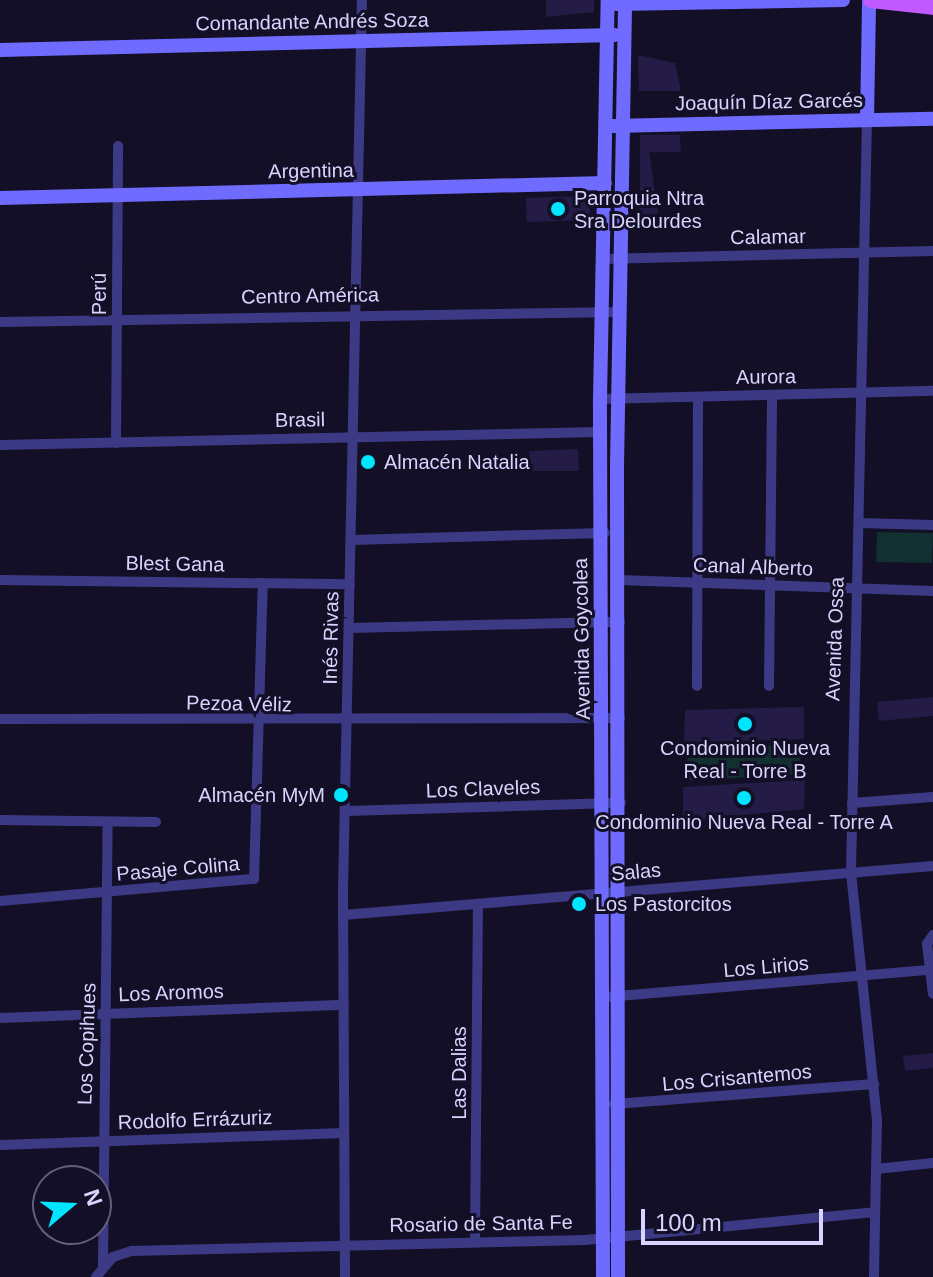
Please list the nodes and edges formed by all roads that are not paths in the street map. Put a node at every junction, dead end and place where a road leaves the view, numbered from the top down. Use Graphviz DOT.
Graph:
graph roads {
  1 [pos="362,0"];
  2 [pos="843,0"];
  3 [pos="870,0"];
  4 [pos="608,2"];
  5 [pos="625,2"];
  6 [pos="933,7"];
  7 [pos="607,35"];
  8 [pos="625,35"];
  9 [pos="361,41"];
  10 [pos="0,50"];
  11 [pos="933,119"];
  12 [pos="867,120"];
  13 [pos="606,126"];
  14 [pos="623,126"];
  15 [pos="118,146"];
  16 [pos="622,182"];
  17 [pos="605,183"];
  18 [pos="358,190"];
  19 [pos="117,195"];
  20 [pos="0,198"];
  21 [pos="933,251"];
  22 [pos="864,253"];
  23 [pos="621,258"];
  24 [pos="603,259"];
  25 [pos="602,310"];
  26 [pos="620,312"];
  27 [pos="356,313"];
  28 [pos="117,319"];
  29 [pos="0,322"];
  30 [pos="933,391"];
  31 [pos="863,393"];
  32 [pos="772,395"];
  33 [pos="698,397"];
  34 [pos="600,399"];
  35 [pos="618,399"];
  36 [pos="600,432"];
  37 [pos="353,437"];
  38 [pos="116,443"];
  39 [pos="0,445"];
  40 [pos="859,523"];
  41 [pos="933,525"];
  42 [pos="600,533"];
  43 [pos="618,533"];
  44 [pos="351,540"];
  45 [pos="0,580"];
  46 [pos="619,580"];
  47 [pos="263,583"];
  48 [pos="698,583"];
  49 [pos="350,584"];
  50 [pos="770,585"];
  51 [pos="856,588"];
  52 [pos="933,591"];
  53 [pos="602,622"];
  54 [pos="620,622"];
  55 [pos="349,628"];
  56 [pos="697,686"];
  57 [pos="769,686"];
  58 [pos="603,713"];
  59 [pos="620,718"];
  60 [pos="0,719"];
  61 [pos="348,721"];
  62 [pos="260,722"];
  63 [pos="933,797"];
  64 [pos="621,803"];
  65 [pos="852,803"];
  66 [pos="605,804"];
  67 [pos="346,811"];
  68 [pos="0,820"];
  69 [pos="108,822"];
  70 [pos="156,822"];
  71 [pos="933,866"];
  72 [pos="851,873"];
  73 [pos="622,892"];
  74 [pos="107,893"];
  75 [pos="606,893"];
  76 [pos="0,901"];
  77 [pos="478,904"];
  78 [pos="343,915"];
  79 [pos="933,935"];
  80 [pos="929,970"];
  81 [pos="861,976"];
  82 [pos="933,994"];
  83 [pos="613,997"];
  84 [pos="344,1005"];
  85 [pos="106,1014"];
  86 [pos="0,1018"];
  87 [pos="874,1084"];
  88 [pos="604,1104"];
  89 [pos="620,1104"];
  90 [pos="344,1133"];
  91 [pos="102,1141"];
  92 [pos="0,1145"];
  93 [pos="933,1163"];
  94 [pos="876,1169"];
  95 [pos="875,1212"];
  96 [pos="618,1237"];
  97 [pos="603,1239"];
  98 [pos="475,1242"];
  99 [pos="345,1245"];
  100 [pos="103,1266"];
  101 [pos="96,1277"];
  102 [pos="345,1277"];
  103 [pos="603,1277"];
  104 [pos="618,1277"];
  105 [pos="874,1277"];
  1 -- 9 [label="street, Inés Rivas"];
  2 -- 5 [label="street"];
  3 -- 6 [label="main road"];
  3 -- 12 [label="street, Avenida Ossa"];
  4 -- 5 [label="street"];
  4 -- 7 [label="street, Avenida Goycolea"];
  5 -- 8 [label="street, Avenida Goycolea"];
  7 -- 8 [label="street, Comandante Andrés Soza"];
  7 -- 9 [label="street, Comandante Andrés Soza"];
  7 -- 13 [label="street, Avenida Goycolea"];
  8 -- 14 [label="street, Avenida Goycolea"];
  9 -- 10 [label="street, Comandante Andrés Soza"];
  9 -- 18 [label="street, Inés Rivas"];
  11 -- 12 [label="street, Joaquín Díaz Garcés"];
  12 -- 14 [label="street, Joaquín Díaz Garcés"];
  12 -- 22 [label="street, Avenida Ossa"];
  13 -- 14 [label="street, Joaquín Díaz Garcés"];
  13 -- 17 [label="street, Avenida Goycolea"];
  14 -- 16 [label="street, Avenida Goycolea"];
  15 -- 19 [label="street, Perú"];
  16 -- 17 [label="street, Argentina"];
  16 -- 23 [label="street, Avenida Goycolea"];
  17 -- 18 [label="street, Argentina"];
  17 -- 24 [label="street, Avenida Goycolea"];
  18 -- 19 [label="street, Argentina"];
  18 -- 27 [label="street, Inés Rivas"];
  19 -- 20 [label="street, Argentina"];
  19 -- 28 [label="street, Perú"];
  21 -- 22 [label="street, Calamar"];
  22 -- 23 [label="street, Calamar"];
  22 -- 31 [label="street, Avenida Ossa"];
  23 -- 24 [label="street, Calamar"];
  23 -- 26 [label="street, Avenida Goycolea"];
  24 -- 25 [label="street, Avenida Goycolea"];
  25 -- 26 [label="street, Centro América"];
  25 -- 27 [label="street, Centro América"];
  25 -- 34 [label="street, Avenida Goycolea"];
  26 -- 35 [label="street, Avenida Goycolea"];
  27 -- 28 [label="street, Centro América"];
  27 -- 37 [label="street, Inés Rivas"];
  28 -- 29 [label="street, Centro América"];
  28 -- 38 [label="street, Perú"];
  30 -- 31 [label="street, Aurora"];
  31 -- 32 [label="street, Aurora"];
  31 -- 40 [label="street, Avenida Ossa"];
  32 -- 33 [label="street, Aurora"];
  32 -- 50 [label="street"];
  33 -- 35 [label="street, Aurora"];
  33 -- 48 [label="street"];
  34 -- 35 [label="street, Aurora"];
  34 -- 36 [label="street, Avenida Goycolea"];
  35 -- 43 [label="street, Avenida Goycolea"];
  36 -- 37 [label="street, Brasil"];
  36 -- 42 [label="street, Avenida Goycolea"];
  37 -- 38 [label="street, Brasil"];
  37 -- 44 [label="street, Inés Rivas"];
  38 -- 39 [label="street, Brasil"];
  40 -- 41 [label="street"];
  40 -- 51 [label="street, Avenida Ossa"];
  42 -- 43 [label="street"];
  42 -- 44 [label="street"];
  42 -- 53 [label="street, Avenida Goycolea"];
  43 -- 46 [label="street, Avenida Goycolea"];
  44 -- 49 [label="street, Inés Rivas"];
  45 -- 47 [label="street, Blest Gana"];
  46 -- 48 [label="street, Canal Alberto"];
  46 -- 54 [label="street, Avenida Goycolea"];
  47 -- 49 [label="street, Blest Gana"];
  47 -- 62 [label="street, Pasaje Colina"];
  48 -- 50 [label="street, Canal Alberto"];
  48 -- 56 [label="street"];
  49 -- 55 [label="street, Inés Rivas"];
  50 -- 51 [label="street, Canal Alberto"];
  50 -- 57 [label="street"];
  51 -- 52 [label="street, Canal Alberto"];
  51 -- 65 [label="street, Avenida Ossa"];
  53 -- 54 [label="street"];
  53 -- 55 [label="street"];
  53 -- 58 [label="street, Avenida Goycolea"];
  54 -- 59 [label="street, Avenida Goycolea"];
  55 -- 61 [label="street, Inés Rivas"];
  58 -- 59 [label="street, Pezoa Véliz"];
  58 -- 61 [label="street, Pezoa Véliz"];
  58 -- 66 [label="street, Avenida Goycolea"];
  59 -- 64 [label="street, Avenida Goycolea"];
  60 -- 62 [label="street, Pezoa Véliz"];
  61 -- 62 [label="street, Pezoa Véliz"];
  61 -- 67 [label="street, Inés Rivas"];
  62 -- 74 [label="street, Pasaje Colina"];
  63 -- 65 [label="street"];
  64 -- 66 [label="street, Los Claveles"];
  64 -- 73 [label="street, Avenida Goycolea"];
  65 -- 72 [label="street, Avenida Ossa"];
  66 -- 67 [label="street, Los Claveles"];
  66 -- 75 [label="street, Avenida Goycolea"];
  67 -- 78 [label="street, Inés Rivas"];
  68 -- 69 [label="street"];
  69 -- 70 [label="street"];
  69 -- 74 [label="street, Los Copihues"];
  71 -- 72 [label="street, Salas"];
  72 -- 73 [label="street, Salas"];
  72 -- 81 [label="street, Avenida Ossa"];
  73 -- 75 [label="street, Salas"];
  73 -- 83 [label="street, Avenida Goycolea"];
  74 -- 76 [label="street, Pasaje Colina"];
  74 -- 85 [label="street, Los Copihues"];
  75 -- 77 [label="street, Salas"];
  75 -- 83 [label="street, Avenida Goycolea"];
  77 -- 78 [label="street, Salas"];
  77 -- 98 [label="street, Las Dalias"];
  78 -- 84 [label="street, Inés Rivas"];
  79 -- 80 [label="street"];
  80 -- 81 [label="street, Los Lirios"];
  80 -- 82 [label="street"];
  81 -- 83 [label="street, Los Lirios"];
  81 -- 87 [label="street, Avenida Ossa"];
  83 -- 88 [label="street, Avenida Goycolea"];
  83 -- 89 [label="street, Avenida Goycolea"];
  84 -- 85 [label="street, Los Aromos"];
  84 -- 90 [label="street, Inés Rivas"];
  85 -- 86 [label="street, Los Aromos"];
  85 -- 91 [label="street, Los Copihues"];
  87 -- 89 [label="street, Los Crisantemos"];
  87 -- 94 [label="street, Avenida Ossa"];
  88 -- 89 [label="street, Los Crisantemos"];
  88 -- 97 [label="street, Avenida Goycolea"];
  89 -- 96 [label="street, Avenida Goycolea"];
  90 -- 91 [label="street, Rodolfo Errázuriz"];
  90 -- 99 [label="street, Inés Rivas"];
  91 -- 92 [label="street, Rodolfo Errázuriz"];
  91 -- 100 [label="street, Los Copihues"];
  93 -- 94 [label="street"];
  94 -- 95 [label="street, Avenida Ossa"];
  95 -- 96 [label="street, Rosario de Santa Fe"];
  95 -- 105 [label="street, Avenida Ossa"];
  96 -- 97 [label="street, Rosario de Santa Fe"];
  96 -- 104 [label="street, Avenida Goycolea"];
  97 -- 98 [label="street, Rosario de Santa Fe"];
  97 -- 103 [label="street, Avenida Goycolea"];
  98 -- 99 [label="street, Rosario de Santa Fe"];
  99 -- 100 [label="street, Rosario de Santa Fe"];
  99 -- 102 [label="street, Inés Rivas"];
  100 -- 101 [label="street"];
}
